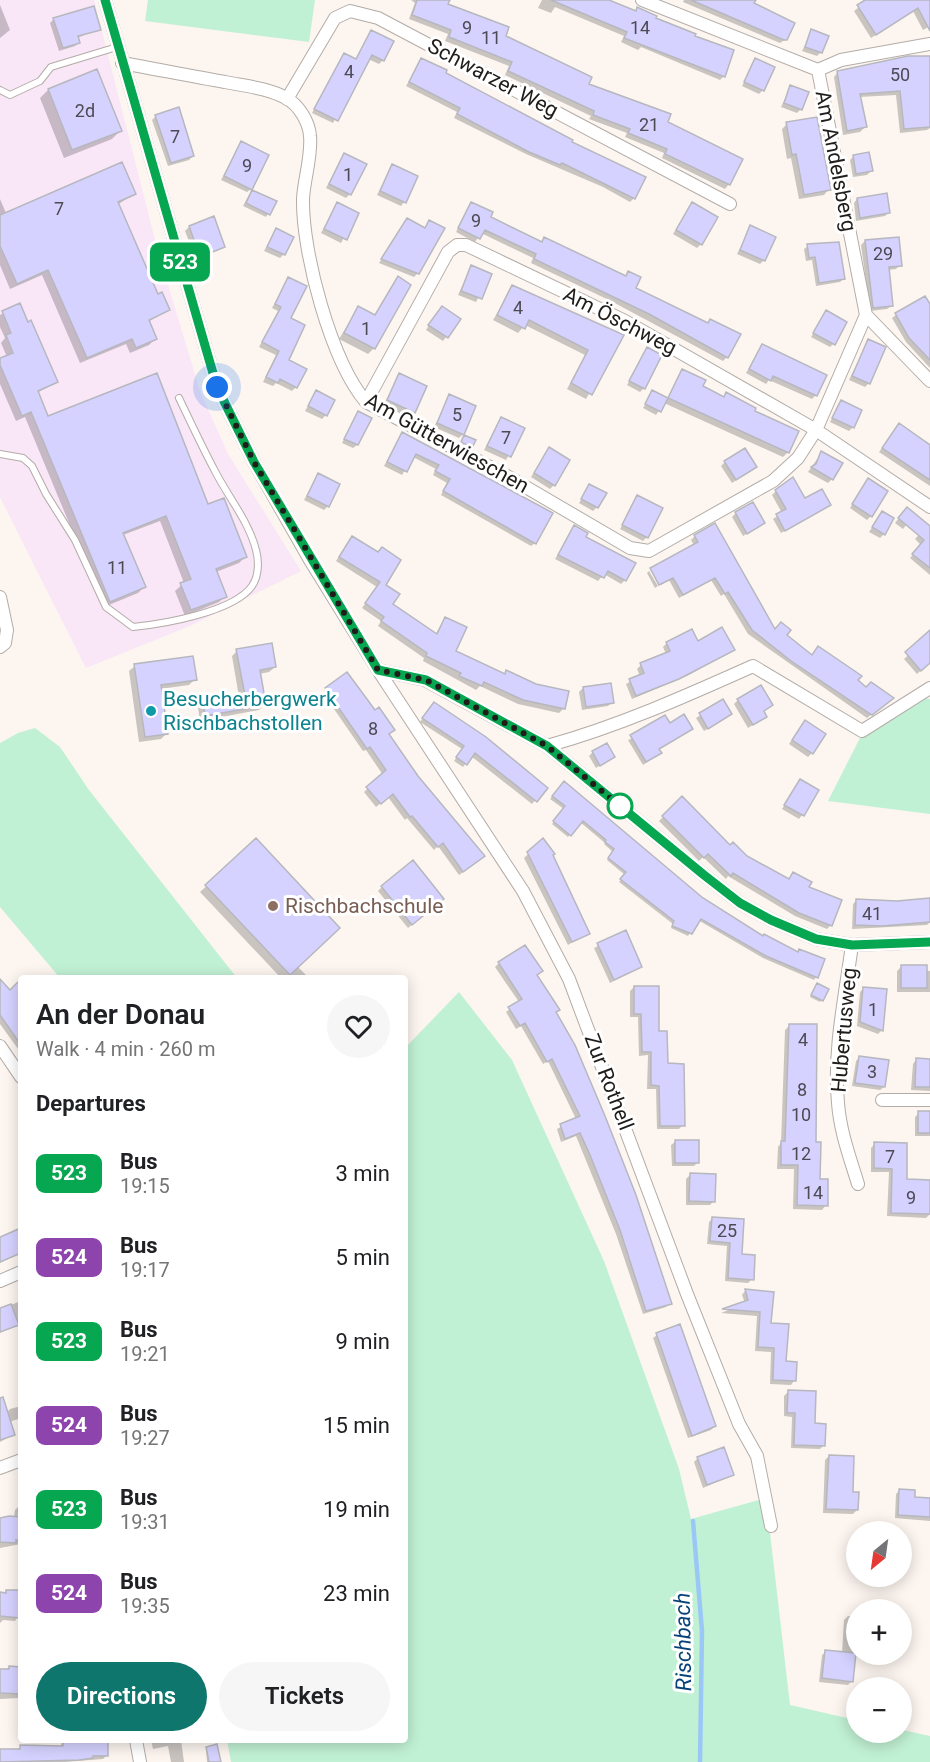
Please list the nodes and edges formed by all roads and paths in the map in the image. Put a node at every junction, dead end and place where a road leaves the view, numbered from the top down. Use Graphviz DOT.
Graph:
graph roads {
  1 [pos="105,0"];
  2 [pos="642,0"];
  3 [pos="352,6"];
  4 [pos="930,44"];
  5 [pos="117,47"];
  6 [pos="122,63"];
  7 [pos="818,70"];
  8 [pos="0,90"];
  9 [pos="287,99"];
  10 [pos="730,204"];
  11 [pos="866,315"];
  12 [pos="930,381"];
  13 [pos="180,398"];
  14 [pos="366,402"];
  15 [pos="816,430"];
  16 [pos="0,454"];
  17 [pos="930,507"];
  18 [pos="0,597"];
  19 [pos="3,645"];
  20 [pos="378,670"];
  21 [pos="930,688"];
  22 [pos="547,746"];
  23 [pos="930,942"];
  24 [pos="852,945"];
  25 [pos="0,1046"];
  26 [pos="18,1073"];
  27 [pos="882,1100"];
  28 [pos="930,1100"];
  29 [pos="858,1184"];
  30 [pos="18,1273"];
  31 [pos="0,1281"];
  32 [pos="18,1461"];
  33 [pos="0,1468"];
  34 [pos="771,1526"];
  35 [pos="137,1743"];
  36 [pos="140,1762"];
  1 -- 5 [label="street, Zur Rothell"];
  2 -- 7 [label="street, Am Andelsberg"];
  3 -- 9 [label="street, Schwarzer Weg"];
  3 -- 10 [label="street, Schwarzer Weg"];
  4 -- 7 [label="street"];
  5 -- 6 [label="street, Zur Rothell"];
  5 -- 8 [label="lane"];
  6 -- 9 [label="street"];
  6 -- 20 [label="street, Zur Rothell"];
  7 -- 11 [label="street, Am Andelsberg"];
  9 -- 14 [label="street, Am Gütterwieschen"];
  11 -- 12 [label="street"];
  11 -- 15 [label="street"];
  13 -- 16 [label="lane"];
  14 -- 15 [label="street, Am Gütterwieschen"];
  14 -- 15 [label="street, Am Öschweg"];
  15 -- 17 [label="street, Am Öschweg"];
  18 -- 19 [label="street"];
  20 -- 22 [label="street"];
  20 -- 34 [label="street, Zur Rothell"];
  21 -- 22 [label="street"];
  22 -- 24 [label="street"];
  23 -- 24 [label="street"];
  24 -- 29 [label="street, Hubertusweg"];
  25 -- 26 [label="street"];
  27 -- 28 [label="street"];
  30 -- 31 [label="street"];
  32 -- 33 [label="street"];
  35 -- 36 [label="street"];
}
